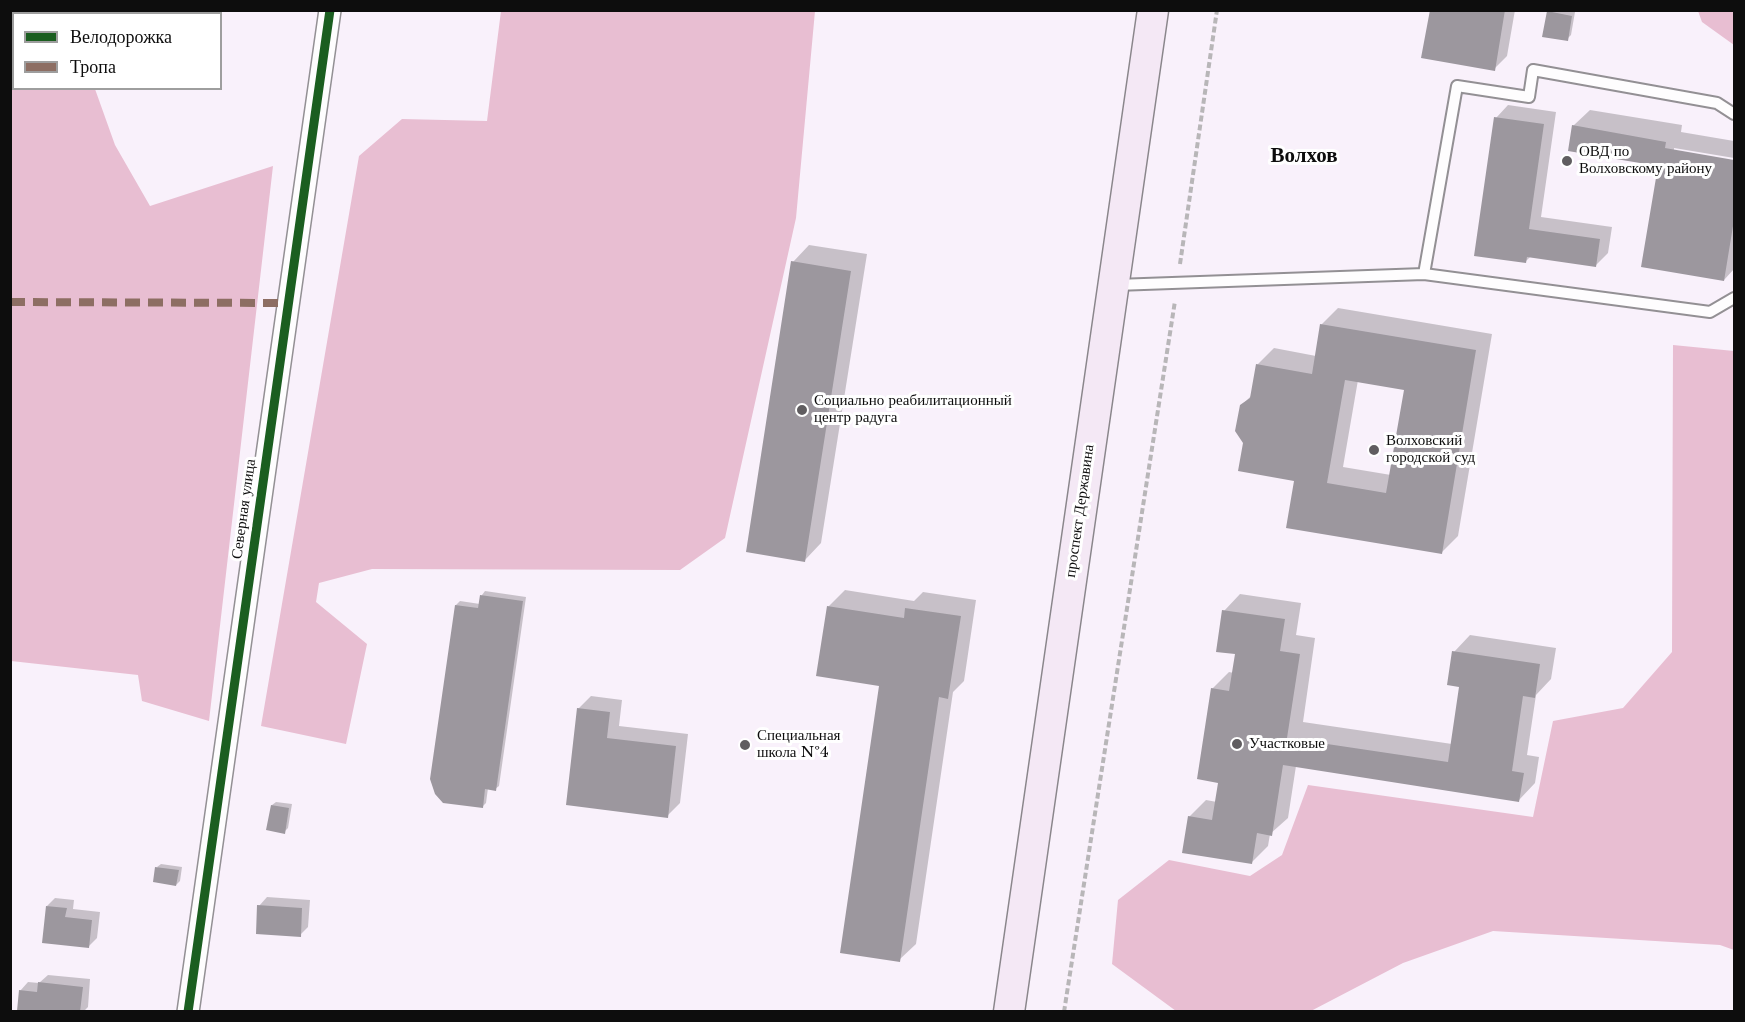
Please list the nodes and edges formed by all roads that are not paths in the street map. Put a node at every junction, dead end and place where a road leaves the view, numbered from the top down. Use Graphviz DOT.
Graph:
graph roads {
  1 [pos="330,10"];
  2 [pos="1153,10"];
  3 [pos="1734,114"];
  4 [pos="1424,274"];
  5 [pos="1112,285"];
  6 [pos="1734,298"];
  7 [pos="188,1011"];
  8 [pos="1009,1011"];
  1 -- 7 [label="street, Северная улица"];
  2 -- 5 [label="main road, проспект Державина"];
  3 -- 4 [label="lane"];
  4 -- 5 [label="lane"];
  4 -- 6 [label="lane"];
  5 -- 8 [label="main road, проспект Державина"];
}
